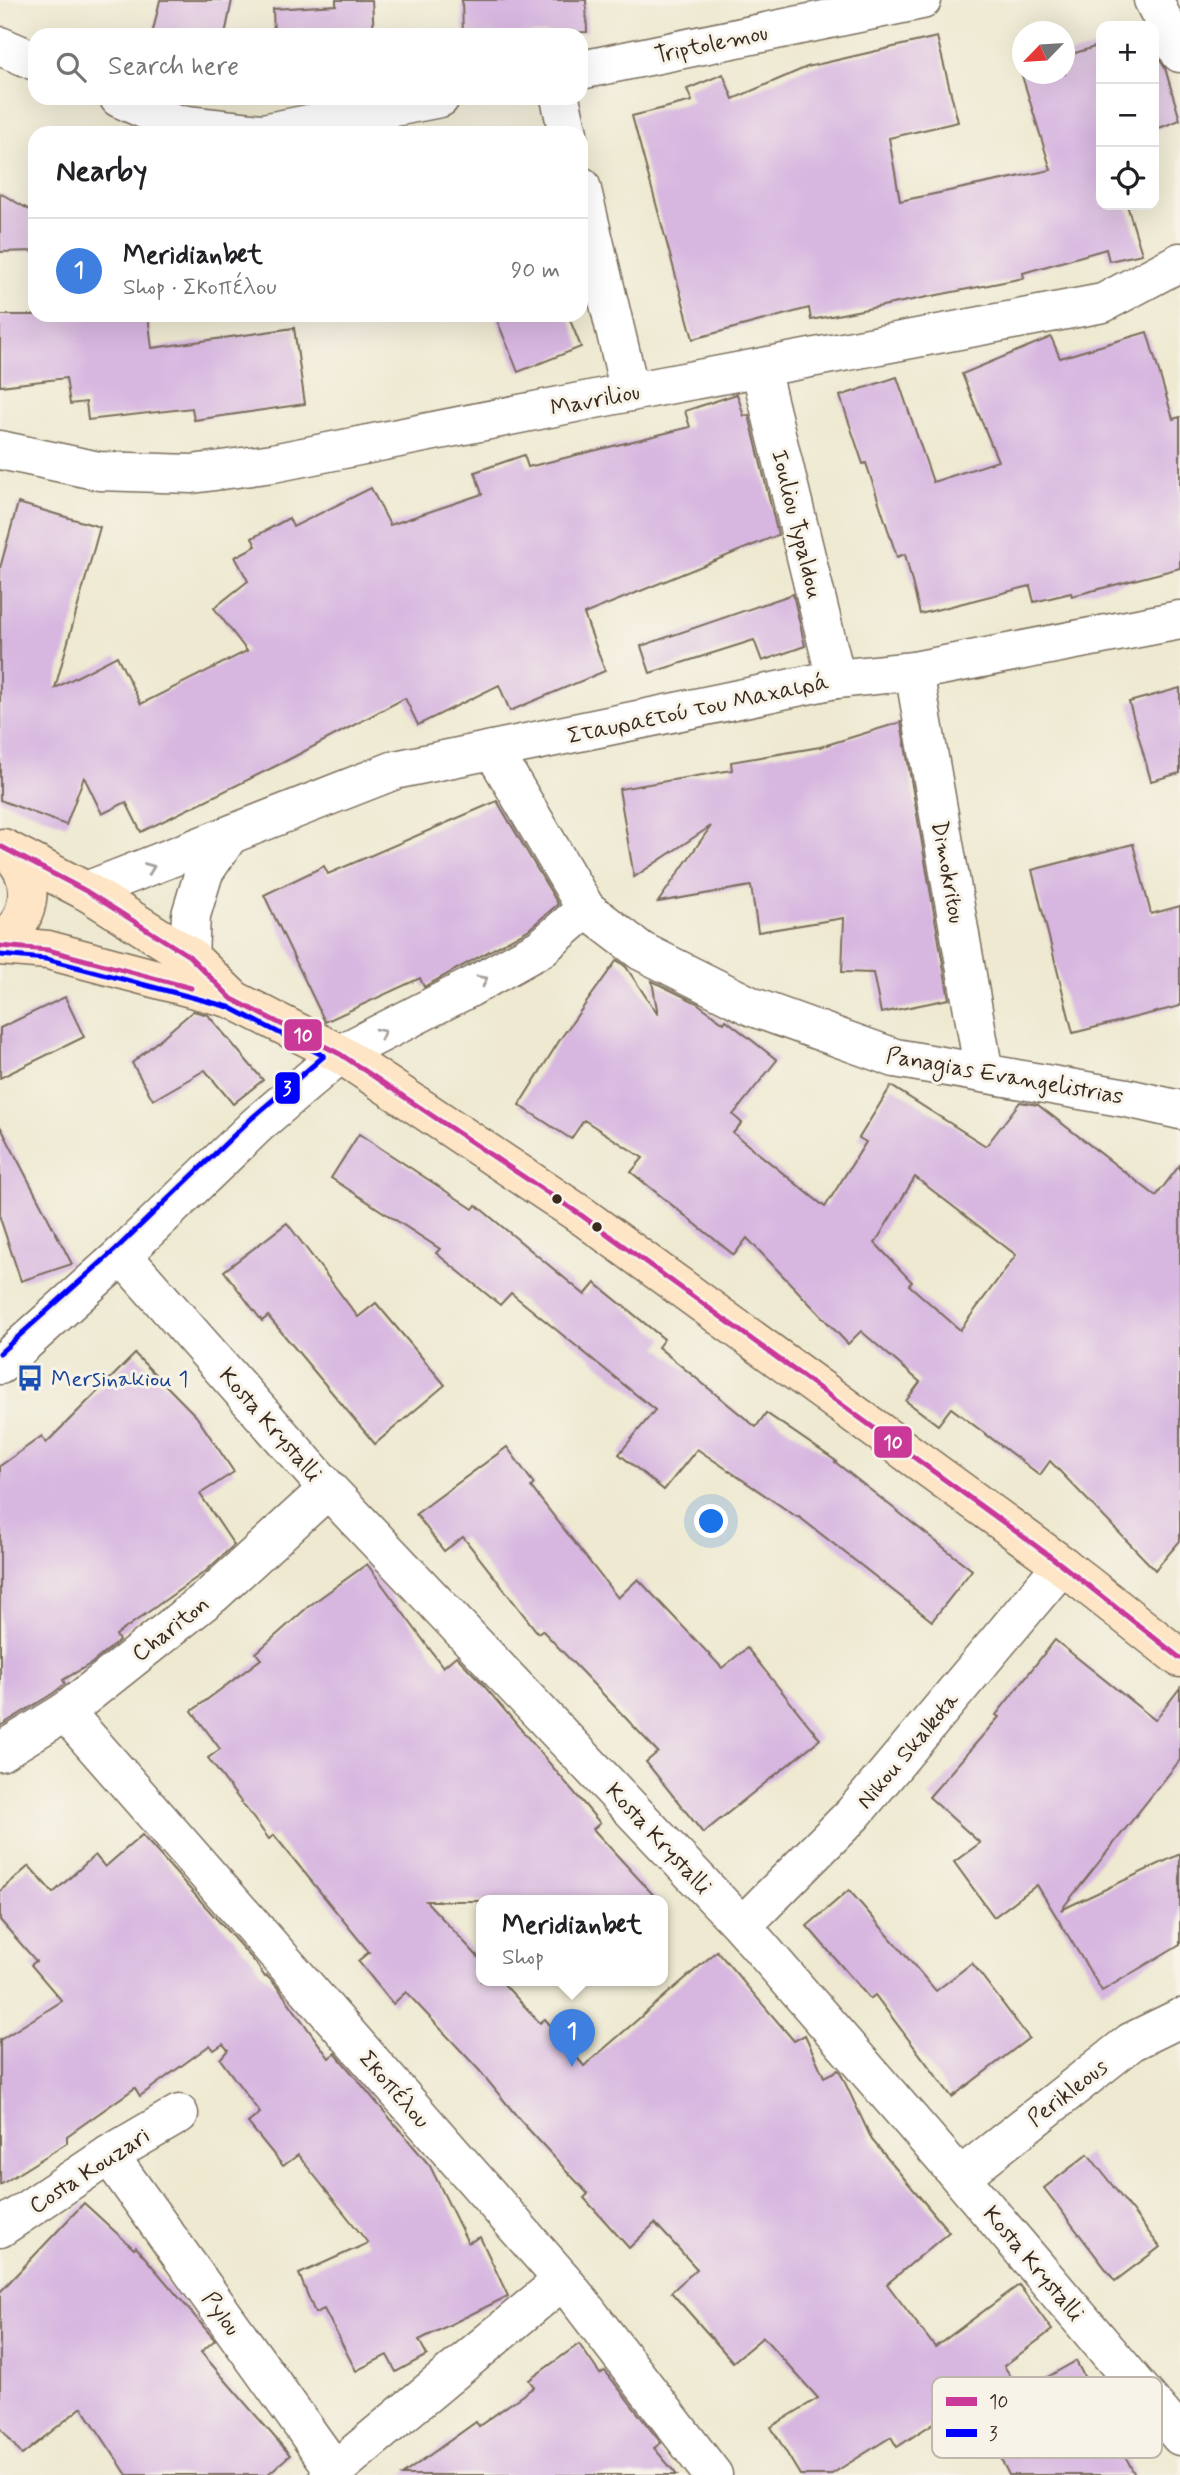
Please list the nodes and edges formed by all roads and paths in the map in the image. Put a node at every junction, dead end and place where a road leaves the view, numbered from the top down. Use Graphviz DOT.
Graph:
graph roads {
  1 [pos="922,0"];
  2 [pos="1153,0"];
  3 [pos="0,46"];
  4 [pos="1180,53"];
  5 [pos="28,58"];
  6 [pos="588,69"];
  7 [pos="135,105"];
  8 [pos="404,105"];
  9 [pos="562,105"];
  10 [pos="196,126"];
  11 [pos="298,126"];
  12 [pos="566,126"];
  13 [pos="588,215"];
  14 [pos="1180,262"];
  15 [pos="760,368"];
  16 [pos="630,392"];
  17 [pos="0,450"];
  18 [pos="1180,620"];
  19 [pos="914,671"];
  20 [pos="836,679"];
  21 [pos="493,750"];
  22 [pos="228,837"];
  23 [pos="4,848"];
  24 [pos="86,891"];
  25 [pos="586,909"];
  26 [pos="0,944"];
  27 [pos="189,956"];
  28 [pos="232,999"];
  29 [pos="340,1054"];
  30 [pos="984,1073"];
  31 [pos="1180,1110"];
  32 [pos="122,1255"];
  33 [pos="0,1365"];
  34 [pos="328,1489"];
  35 [pos="1062,1564"];
  36 [pos="1180,1658"];
  37 [pos="65,1712"];
  38 [pos="0,1752"];
  39 [pos="742,1926"];
  40 [pos="1180,2018"];
  41 [pos="179,2113"];
  42 [pos="109,2155"];
  43 [pos="960,2177"];
  44 [pos="0,2228"];
  45 [pos="562,2280"];
  46 [pos="1130,2377"];
  47 [pos="1162,2415"];
  48 [pos="1180,2436"];
  49 [pos="332,2473"];
  50 [pos="713,2475"];
  1 -- 6 [label="street, Triptolemou"];
  2 -- 4 [label="street"];
  3 -- 5 [label="street"];
  7 -- 10 [label="street"];
  8 -- 11 [label="street"];
  9 -- 12 [label="street"];
  13 -- 16 [label="street"];
  14 -- 15 [label="street, Mavriliou"];
  15 -- 16 [label="street, Mavriliou"];
  15 -- 20 [label="street, Iouliou Typaldou"];
  16 -- 17 [label="street, Mavriliou"];
  18 -- 19 [label="street, Σταυραετού του Μαχαιρά"];
  19 -- 20 [label="street, Σταυραετού του Μαχαιρά"];
  19 -- 30 [label="street, Dimokritou"];
  20 -- 21 [label="street, Σταυραετού του Μαχαιρά"];
  21 -- 22 [label="street, Σταυραετού του Μαχαιρά"];
  21 -- 25 [label="street, Panagias Evangelistrias"];
  24 -- 22 [label="street, Σταυραετού του Μαχαιρά, one-way"];
  22 -- 27 [label="street"];
  23 -- 24 [label="street"];
  23 -- 26 [label="street"];
  24 -- 27 [label="street"];
  29 -- 25 [label="street, one-way"];
  25 -- 30 [label="street, Panagias Evangelistrias"];
  26 -- 28 [label="street"];
  27 -- 28 [label="street"];
  28 -- 29 [label="street"];
  29 -- 32 [label="street"];
  29 -- 35 [label="street"];
  30 -- 31 [label="street, Panagias Evangelistrias"];
  32 -- 33 [label="street"];
  32 -- 34 [label="street, Kosta Krystalli"];
  34 -- 37 [label="street, Chariton"];
  34 -- 39 [label="street, Kosta Krystalli"];
  35 -- 36 [label="street"];
  35 -- 39 [label="street, Nikou Skalkota"];
  37 -- 38 [label="street, Chariton"];
  37 -- 45 [label="street, Σκοπέλου"];
  39 -- 43 [label="street, Kosta Krystalli"];
  40 -- 43 [label="street, Perikleous"];
  41 -- 42 [label="street, Costa Kouzari"];
  42 -- 44 [label="street, Costa Kouzari"];
  42 -- 49 [label="street, Pylou"];
  43 -- 46 [label="street, Kosta Krystalli"];
  45 -- 49 [label="street, Pylou"];
  45 -- 50 [label="street, Σκοπέλου"];
  47 -- 48 [label="street, Kosta Krystalli"];
}
